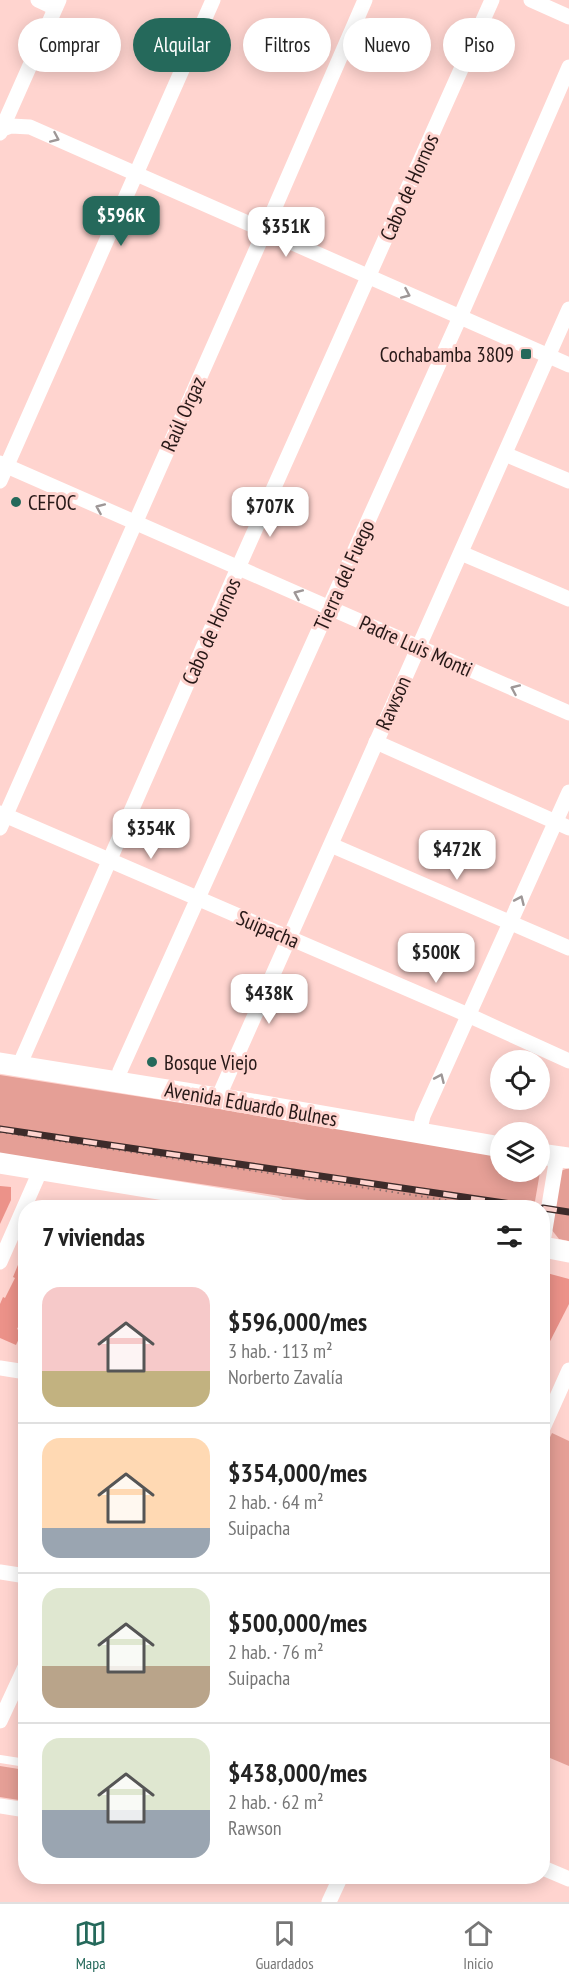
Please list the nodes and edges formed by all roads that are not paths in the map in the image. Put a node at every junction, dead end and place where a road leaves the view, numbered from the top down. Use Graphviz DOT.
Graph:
graph roads {
  1 [pos="38,0"];
  2 [pos="213,0"];
  3 [pos="365,0"];
  4 [pos="492,0"];
  5 [pos="531,0"];
  6 [pos="57,4"];
  7 [pos="569,17"];
  8 [pos="569,67"];
  9 [pos="1,130"];
  10 [pos="136,173"];
  11 [pos="265,230"];
  12 [pos="369,277"];
  13 [pos="569,309"];
  14 [pos="460,317"];
  15 [pos="549,356"];
  16 [pos="569,365"];
  17 [pos="505,454"];
  18 [pos="2,470"];
  19 [pos="569,481"];
  20 [pos="135,523"];
  21 [pos="461,554"];
  22 [pos="238,568"];
  23 [pos="569,600"];
  24 [pos="329,608"];
  25 [pos="418,646"];
  26 [pos="569,712"];
  27 [pos="376,742"];
  28 [pos="569,792"];
  29 [pos="2,819"];
  30 [pos="562,825"];
  31 [pos="331,845"];
  32 [pos="111,860"];
  33 [pos="198,899"];
  34 [pos="510,922"];
  35 [pos="289,938"];
  36 [pos="569,948"];
  37 [pos="468,1015"];
  38 [pos="569,1061"];
  39 [pos="10,1064"];
  40 [pos="117,1082"];
  41 [pos="218,1098"];
  42 [pos="419,1133"];
  43 [pos="490,1145"];
  44 [pos="555,1156"];
  45 [pos="0,1163"];
  46 [pos="41,1169"];
  47 [pos="27,1200"];
  48 [pos="211,1200"];
  49 [pos="549,1200"];
  50 [pos="18,1221"];
  51 [pos="550,1248"];
  52 [pos="569,1252"];
  53 [pos="0,1262"];
  54 [pos="0,1368"];
  55 [pos="569,1370"];
  56 [pos="18,1371"];
  57 [pos="550,1412"];
  58 [pos="0,1572"];
  59 [pos="18,1575"];
  60 [pos="18,1682"];
  61 [pos="0,1721"];
  62 [pos="0,1759"];
  63 [pos="18,1762"];
  64 [pos="0,1806"];
  65 [pos="18,1809"];
  66 [pos="550,1871"];
  67 [pos="569,1879"];
  68 [pos="337,1884"];
  69 [pos="329,1902"];
  1 -- 6 [label="street"];
  2 -- 10 [label="street"];
  3 -- 11 [label="street, Raúl Orgaz"];
  4 -- 12 [label="street, Cabo de Hornos"];
  5 -- 7 [label="street"];
  6 -- 9 [label="street"];
  8 -- 14 [label="street, Tierra del Fuego"];
  9 -- 10 [label="street, one-way"];
  10 -- 11 [label="street"];
  10 -- 18 [label="street"];
  11 -- 12 [label="street"];
  11 -- 20 [label="street, Raúl Orgaz"];
  12 -- 14 [label="street, one-way"];
  12 -- 22 [label="street, Cabo de Hornos"];
  13 -- 15 [label="street, Rawson"];
  14 -- 15 [label="street"];
  14 -- 24 [label="street, Tierra del Fuego"];
  15 -- 16 [label="street"];
  15 -- 17 [label="street, Rawson"];
  17 -- 19 [label="street"];
  17 -- 21 [label="street, Rawson"];
  20 -- 18 [label="street, Padre Luis Monti, one-way"];
  20 -- 22 [label="street, Padre Luis Monti"];
  20 -- 29 [label="street, Raúl Orgaz"];
  21 -- 23 [label="street"];
  21 -- 25 [label="street, Rawson"];
  24 -- 22 [label="street, Padre Luis Monti, one-way"];
  22 -- 32 [label="street, Cabo de Hornos"];
  24 -- 25 [label="street, Padre Luis Monti"];
  24 -- 33 [label="street, Tierra del Fuego"];
  26 -- 25 [label="street, Padre Luis Monti, one-way"];
  25 -- 27 [label="street, Rawson"];
  27 -- 30 [label="street"];
  27 -- 31 [label="street, Rawson"];
  28 -- 30 [label="street"];
  29 -- 32 [label="street, Suipacha"];
  34 -- 30 [label="street, one-way"];
  31 -- 34 [label="street"];
  31 -- 35 [label="street, Rawson"];
  32 -- 33 [label="street, Suipacha"];
  32 -- 39 [label="street, Cabo de Hornos"];
  33 -- 35 [label="street, Suipacha"];
  33 -- 40 [label="street, Tierra del Fuego"];
  34 -- 36 [label="street"];
  34 -- 37 [label="street"];
  35 -- 37 [label="street, Suipacha"];
  35 -- 41 [label="street, Rawson"];
  37 -- 38 [label="street, Suipacha"];
  42 -- 37 [label="street, one-way"];
  39 -- 40 [label="main road, Avenida Eduardo Bulnes"];
  40 -- 41 [label="main road, Avenida Eduardo Bulnes"];
  41 -- 42 [label="main road, Avenida Eduardo Bulnes"];
  42 -- 43 [label="main road, Avenida Eduardo Bulnes"];
  44 -- 49 [label="street"];
  45 -- 46 [label="main road"];
  46 -- 47 [label="street"];
  46 -- 48 [label="main road"];
  50 -- 53 [label="street"];
  51 -- 52 [label="main road"];
  54 -- 56 [label="street"];
  55 -- 57 [label="street"];
  58 -- 59 [label="street"];
  60 -- 61 [label="street"];
  62 -- 63 [label="lane"];
  64 -- 65 [label="street"];
  66 -- 67 [label="street"];
  68 -- 69 [label="street"];
}
